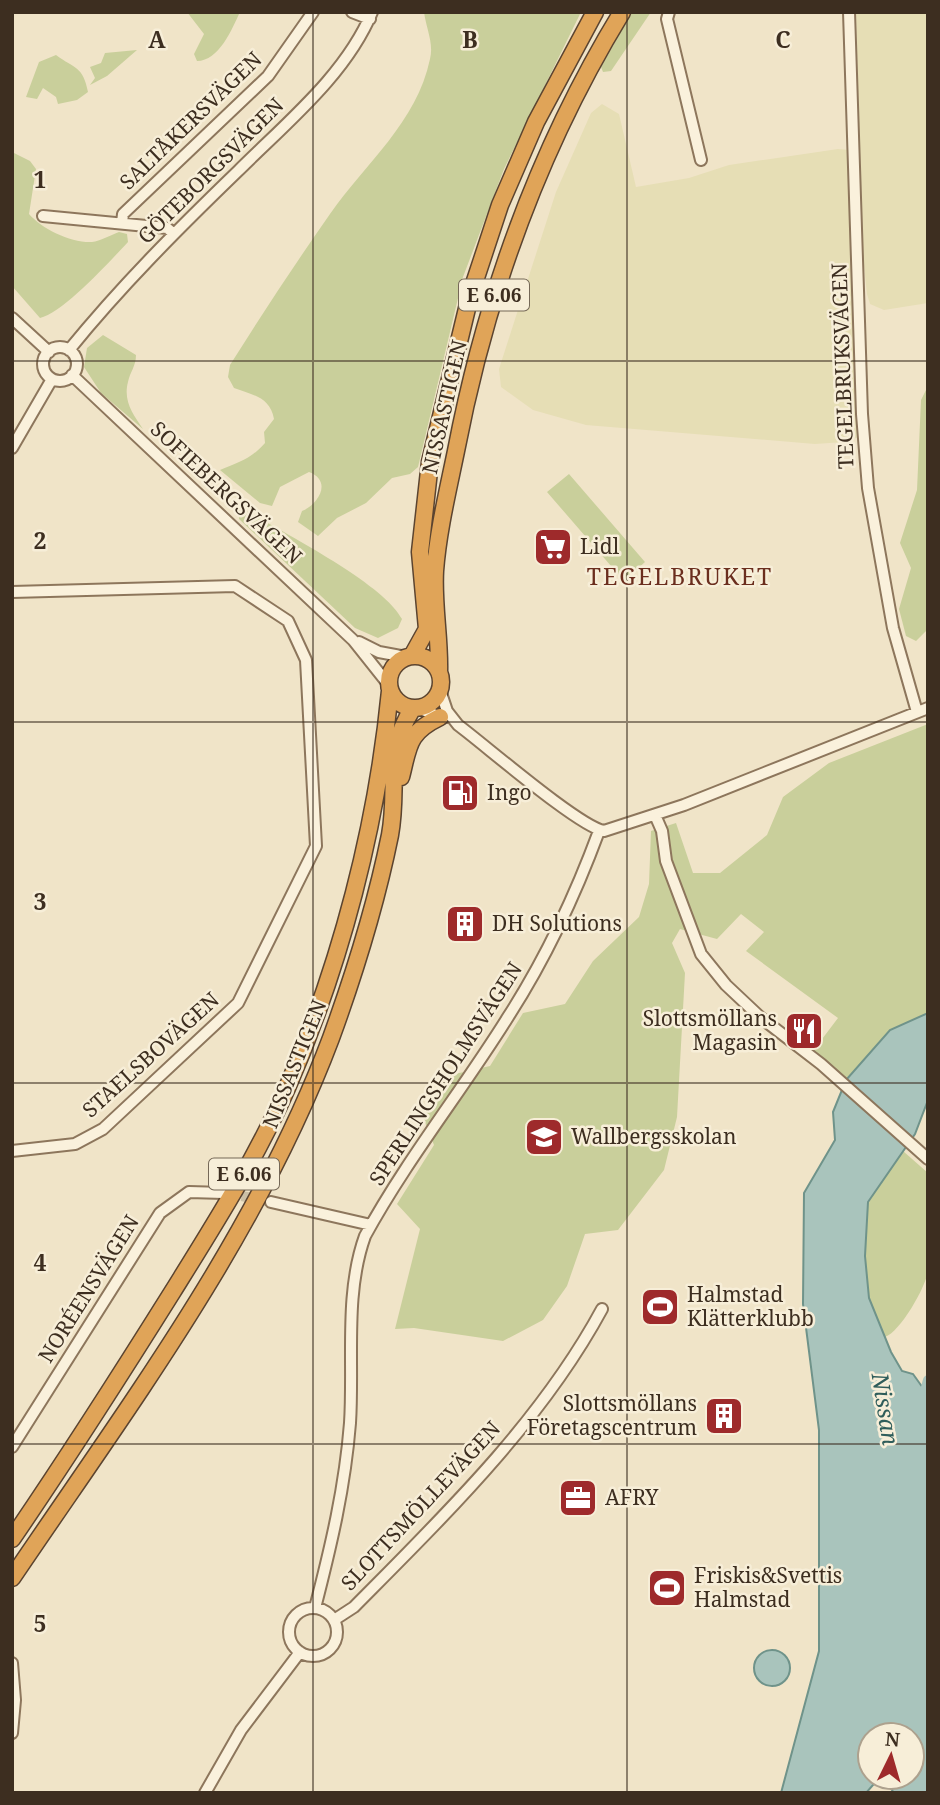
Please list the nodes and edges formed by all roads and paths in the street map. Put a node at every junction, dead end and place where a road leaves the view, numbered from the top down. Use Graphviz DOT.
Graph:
graph roads {
  1 [pos="313,12"];
  2 [pos="352,12"];
  3 [pos="595,12"];
  4 [pos="622,12"];
  5 [pos="849,12"];
  6 [pos="668,14"];
  7 [pos="371,16"];
  8 [pos="701,160"];
  9 [pos="43,216"];
  10 [pos="122,223"];
  11 [pos="174,234"];
  12 [pos="12,318"];
  13 [pos="69,350"];
  14 [pos="49,352"];
  15 [pos="72,375"];
  16 [pos="52,379"];
  17 [pos="13,446"];
  18 [pos="12,592"];
  19 [pos="353,640"];
  20 [pos="409,656"];
  21 [pos="439,672"];
  22 [pos="389,687"];
  23 [pos="440,690"];
  24 [pos="415,708"];
  25 [pos="923,710"];
  26 [pos="440,717"];
  27 [pos="458,724"];
  28 [pos="395,796"];
  29 [pos="655,815"];
  30 [pos="599,831"];
  31 [pos="12,1151"];
  32 [pos="927,1159"];
  33 [pos="224,1193"];
  34 [pos="271,1202"];
  35 [pos="371,1224"];
  36 [pos="602,1309"];
  37 [pos="12,1447"];
  38 [pos="12,1539"];
  39 [pos="12,1578"];
  40 [pos="315,1608"];
  41 [pos="334,1620"];
  42 [pos="300,1652"];
  43 [pos="12,1663"];
  44 [pos="12,1733"];
  45 [pos="205,1793"];
  1 -- 10 [label="street, SALTÅKERSVÄGEN"];
  2 -- 7 [label="street"];
  3 -- 20 [label="highway, NISSASTIGEN / E 6.06"];
  4 -- 21 [label="highway, NISSASTIGEN / E 6.06"];
  5 -- 25 [label="street, TEGELBRUKSVÄGEN"];
  6 -- 8 [label="street"];
  7 -- 11 [label="street, GÖTEBORGSVÄGEN"];
  9 -- 10 [label="street"];
  10 -- 11 [label="street"];
  11 -- 13 [label="street, GÖTEBORGSVÄGEN"];
  12 -- 14 [label="street"];
  13 -- 14 [label="street"];
  13 -- 15 [label="street"];
  14 -- 16 [label="street"];
  15 -- 16 [label="street"];
  15 -- 19 [label="street, SOFIEBERGSVÄGEN"];
  16 -- 17 [label="street"];
  18 -- 31 [label="street, STAELSBOVÄGEN"];
  19 -- 20 [label="street, SOFIEBERGSVÄGEN"];
  19 -- 22 [label="street, SOFIEBERGSVÄGEN"];
  20 -- 21 [label="highway"];
  20 -- 22 [label="highway, E 6.06"];
  21 -- 23 [label="highway, E 6.06"];
  22 -- 24 [label="highway"];
  22 -- 38 [label="highway, NISSASTIGEN / E 6.06"];
  23 -- 24 [label="highway, E 6.06"];
  23 -- 27 [label="street"];
  24 -- 26 [label="street"];
  24 -- 28 [label="highway, NISSASTIGEN / E 6.06"];
  25 -- 29 [label="street"];
  26 -- 27 [label="street"];
  26 -- 28 [label="highway, E 6.06"];
  27 -- 30 [label="street"];
  28 -- 39 [label="highway, NISSASTIGEN / E 6.06"];
  29 -- 30 [label="street"];
  29 -- 32 [label="street"];
  30 -- 35 [label="street, SPERLINGSHOLMSVÄGEN"];
  33 -- 37 [label="street, NORÉENSVÄGEN"];
  34 -- 35 [label="street"];
  35 -- 40 [label="street, SPERLINGSHOLMSVÄGEN"];
  36 -- 41 [label="street, SLOTTSMÖLLEVÄGEN"];
  40 -- 41 [label="street"];
  40 -- 42 [label="street"];
  41 -- 42 [label="street"];
  42 -- 45 [label="street"];
  43 -- 44 [label="street"];
}
